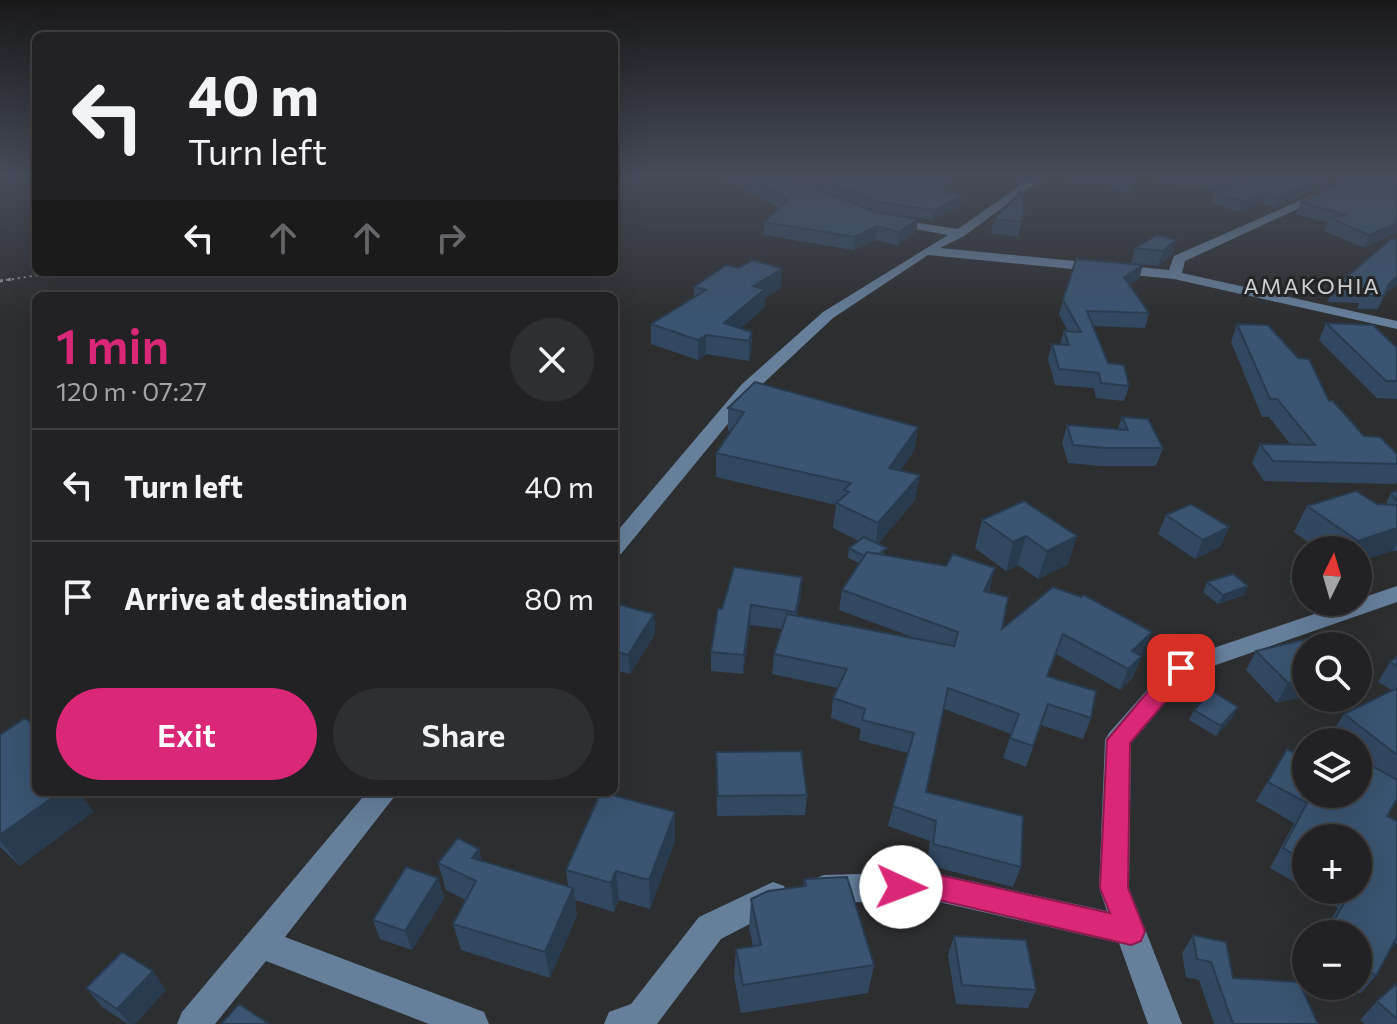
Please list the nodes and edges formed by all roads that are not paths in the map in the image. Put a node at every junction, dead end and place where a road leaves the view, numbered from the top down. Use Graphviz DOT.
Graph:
graph roads {
  1 [pos="913,225"];
  2 [pos="972,225"];
  3 [pos="1251,225"];
  4 [pos="960,233"];
  5 [pos="926,251"];
  6 [pos="1174,275"];
  7 [pos="1397,325"];
  8 [pos="618,544"];
  9 [pos="1397,594"];
  10 [pos="381,796"];
  11 [pos="1131,931"];
  12 [pos="260,943"];
  13 [pos="194,1024"];
  14 [pos="472,1024"];
  15 [pos="621,1024"];
  16 [pos="1165,1024"];
  1 -- 4 [label="street"];
  2 -- 4 [label="street"];
  3 -- 6 [label="street"];
  4 -- 5 [label="street"];
  5 -- 6 [label="street"];
  5 -- 8 [label="street"];
  6 -- 7 [label="street"];
  9 -- 11 [label="street"];
  10 -- 12 [label="street"];
  11 -- 15 [label="street"];
  11 -- 16 [label="street"];
  12 -- 13 [label="street"];
  12 -- 14 [label="street"];
}
